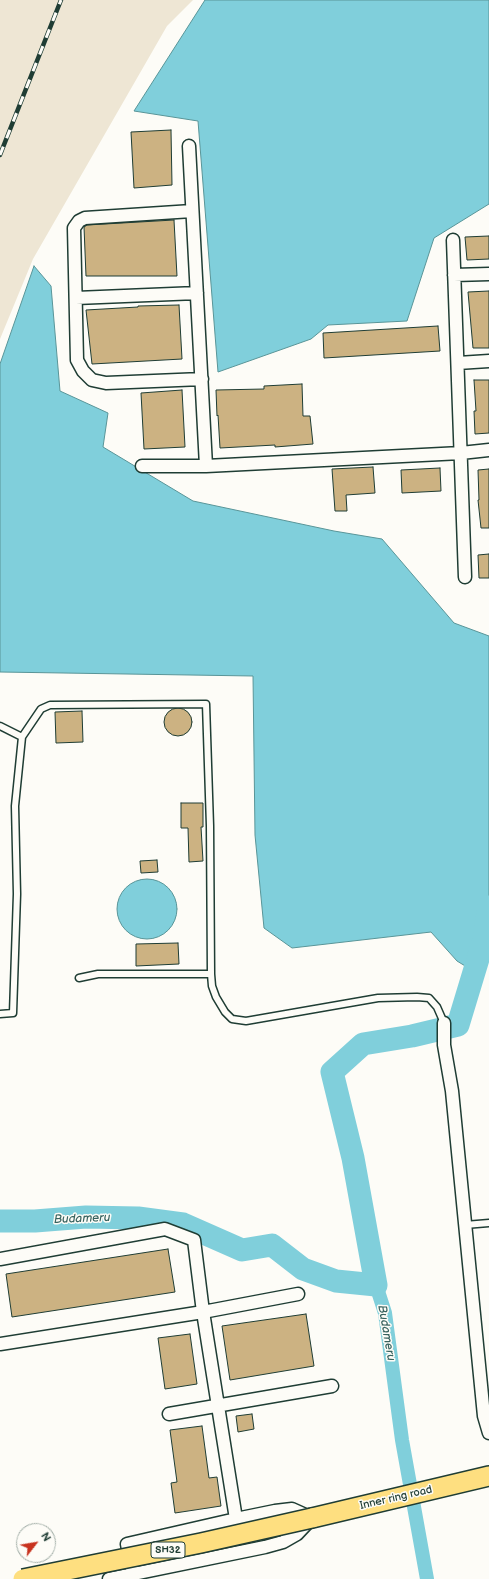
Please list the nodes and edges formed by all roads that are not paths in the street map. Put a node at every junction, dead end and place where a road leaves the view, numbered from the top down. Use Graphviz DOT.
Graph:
graph roads {
  1 [pos="189,146"];
  2 [pos="192,211"];
  3 [pos="453,240"];
  4 [pos="489,274"];
  5 [pos="454,275"];
  6 [pos="197,293"];
  7 [pos="76,298"];
  8 [pos="489,361"];
  9 [pos="458,363"];
  10 [pos="202,379"];
  11 [pos="489,450"];
  12 [pos="460,453"];
  13 [pos="142,466"];
  14 [pos="206,466"];
  15 [pos="465,578"];
  16 [pos="0,726"];
  17 [pos="22,737"];
  18 [pos="211,974"];
  19 [pos="79,978"];
  20 [pos="0,1014"];
  21 [pos="444,1022"];
  22 [pos="489,1223"];
  23 [pos="465,1225"];
  24 [pos="0,1259"];
  25 [pos="298,1294"];
  26 [pos="203,1312"];
  27 [pos="0,1344"];
  28 [pos="332,1386"];
  29 [pos="219,1406"];
  30 [pos="169,1414"];
  31 [pos="489,1433"];
  32 [pos="484,1477"];
  33 [pos="312,1518"];
  34 [pos="236,1519"];
  35 [pos="133,1576"];
  36 [pos="23,1579"];
  37 [pos="109,1579"];
  1 -- 2 [label="street"];
  2 -- 6 [label="street"];
  2 -- 7 [label="street"];
  3 -- 5 [label="street"];
  4 -- 5 [label="street"];
  5 -- 9 [label="street"];
  6 -- 7 [label="street"];
  6 -- 10 [label="street"];
  7 -- 10 [label="street"];
  8 -- 9 [label="street"];
  9 -- 12 [label="street"];
  10 -- 14 [label="street"];
  11 -- 12 [label="street"];
  12 -- 14 [label="street"];
  12 -- 15 [label="street"];
  13 -- 14 [label="street"];
  16 -- 17 [label="lane"];
  17 -- 18 [label="lane"];
  17 -- 20 [label="lane"];
  18 -- 19 [label="lane"];
  18 -- 21 [label="lane"];
  21 -- 23 [label="street"];
  22 -- 23 [label="lane"];
  23 -- 31 [label="street"];
  24 -- 26 [label="street"];
  25 -- 26 [label="street"];
  26 -- 27 [label="street"];
  26 -- 29 [label="street"];
  28 -- 29 [label="street"];
  29 -- 30 [label="street"];
  29 -- 34 [label="street"];
  32 -- 33 [label="main road, Inner ring road / SH32"];
  33 -- 34 [label="street"];
  33 -- 35 [label="street"];
  33 -- 36 [label="main road, SH32, bridge"];
  34 -- 35 [label="street"];
  35 -- 37 [label="street"];
}
